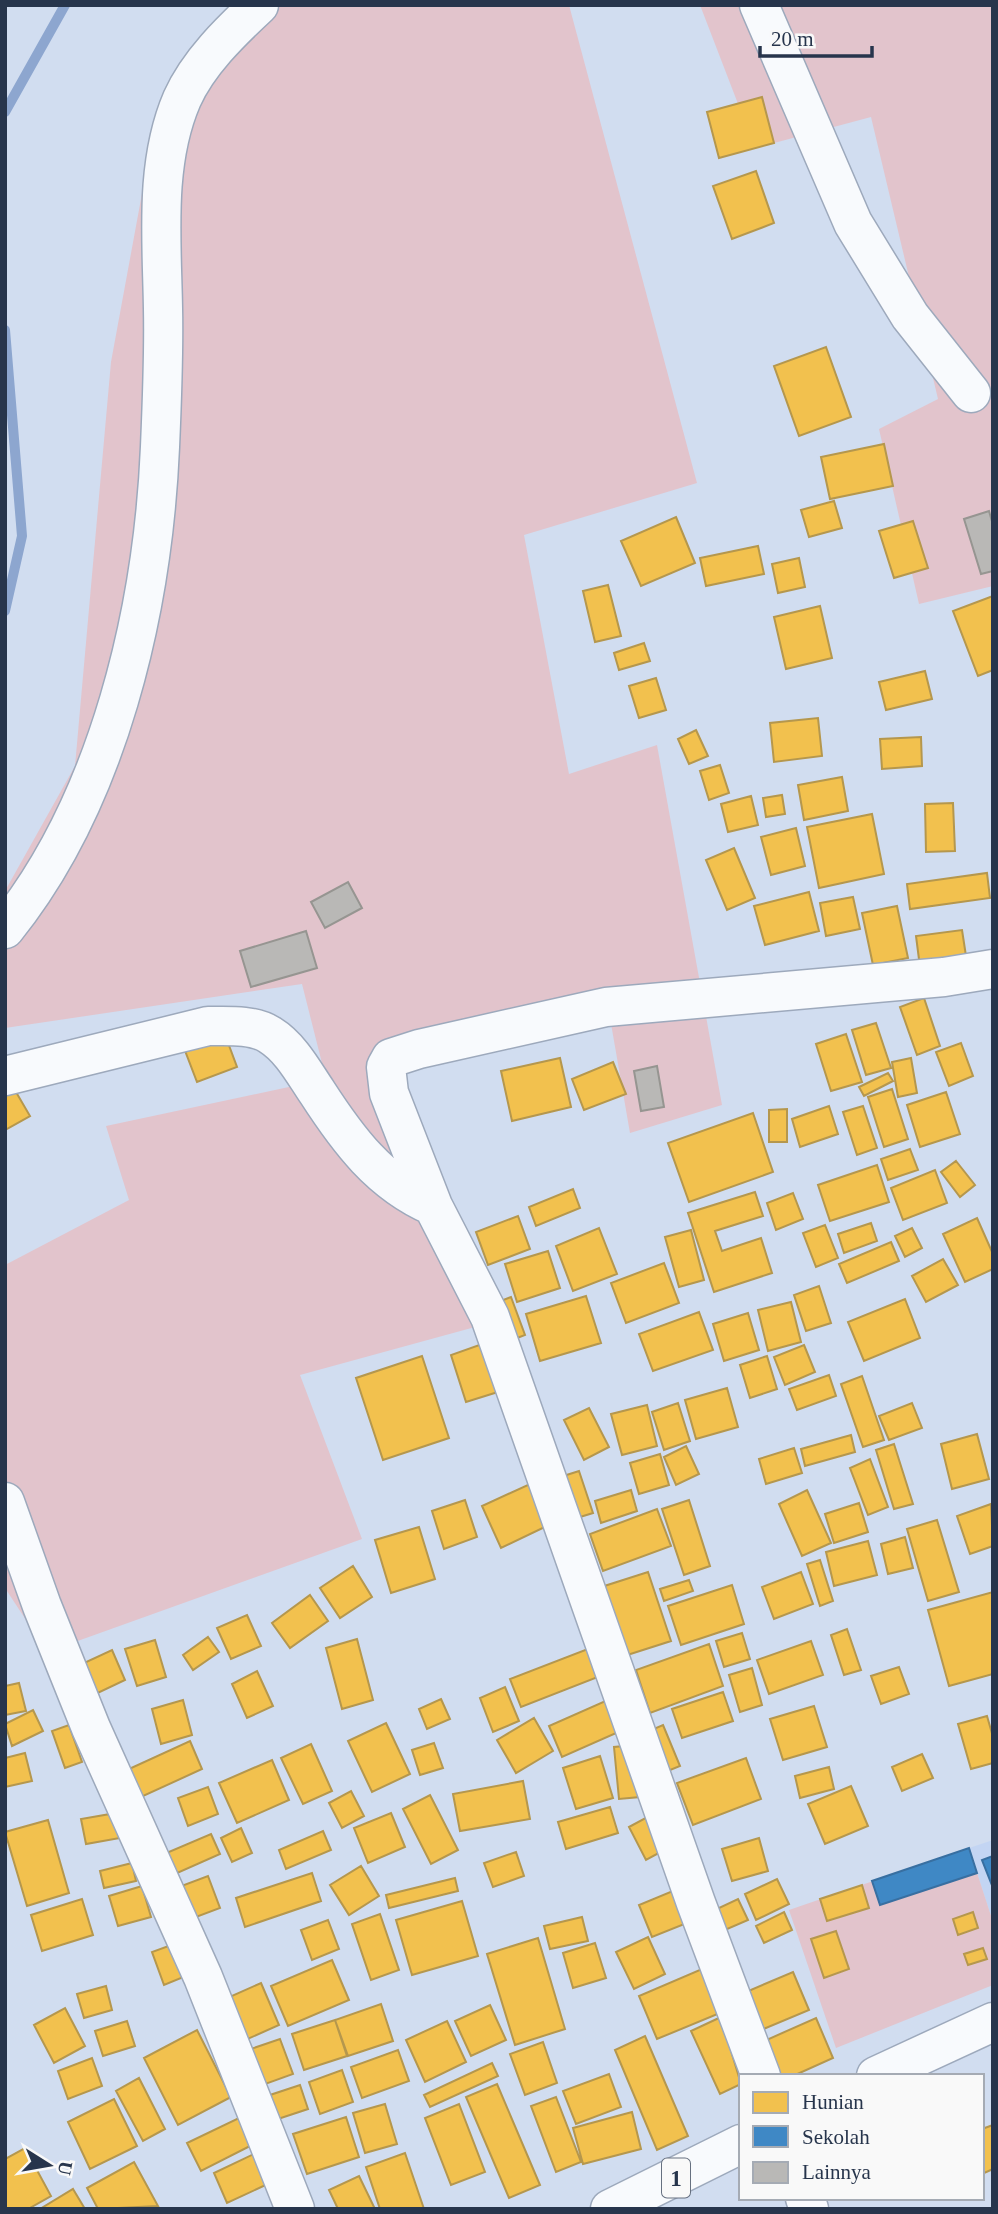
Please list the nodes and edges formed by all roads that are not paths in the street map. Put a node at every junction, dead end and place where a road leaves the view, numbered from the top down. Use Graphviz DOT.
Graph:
graph roads {
  1 [pos="259,5"];
  2 [pos="759,5"];
  3 [pos="971,393"];
  4 [pos="5,929"];
  5 [pos="993,969"];
  6 [pos="5,1076"];
  7 [pos="433,1206"];
  8 [pos="5,1502"];
  9 [pos="993,2022"];
  10 [pos="760,2074"];
  11 [pos="880,2074"];
  12 [pos="739,2145"];
  13 [pos="295,2209"];
  14 [pos="610,2209"];
  1 -- 4 [label="main road"];
  2 -- 3 [label="main road"];
  5 -- 7 [label="main road"];
  6 -- 7 [label="main road"];
  7 -- 10 [label="main road"];
  8 -- 13 [label="main road"];
  9 -- 11 [label="main road"];
  12 -- 14 [label="main road, 1"];
}
